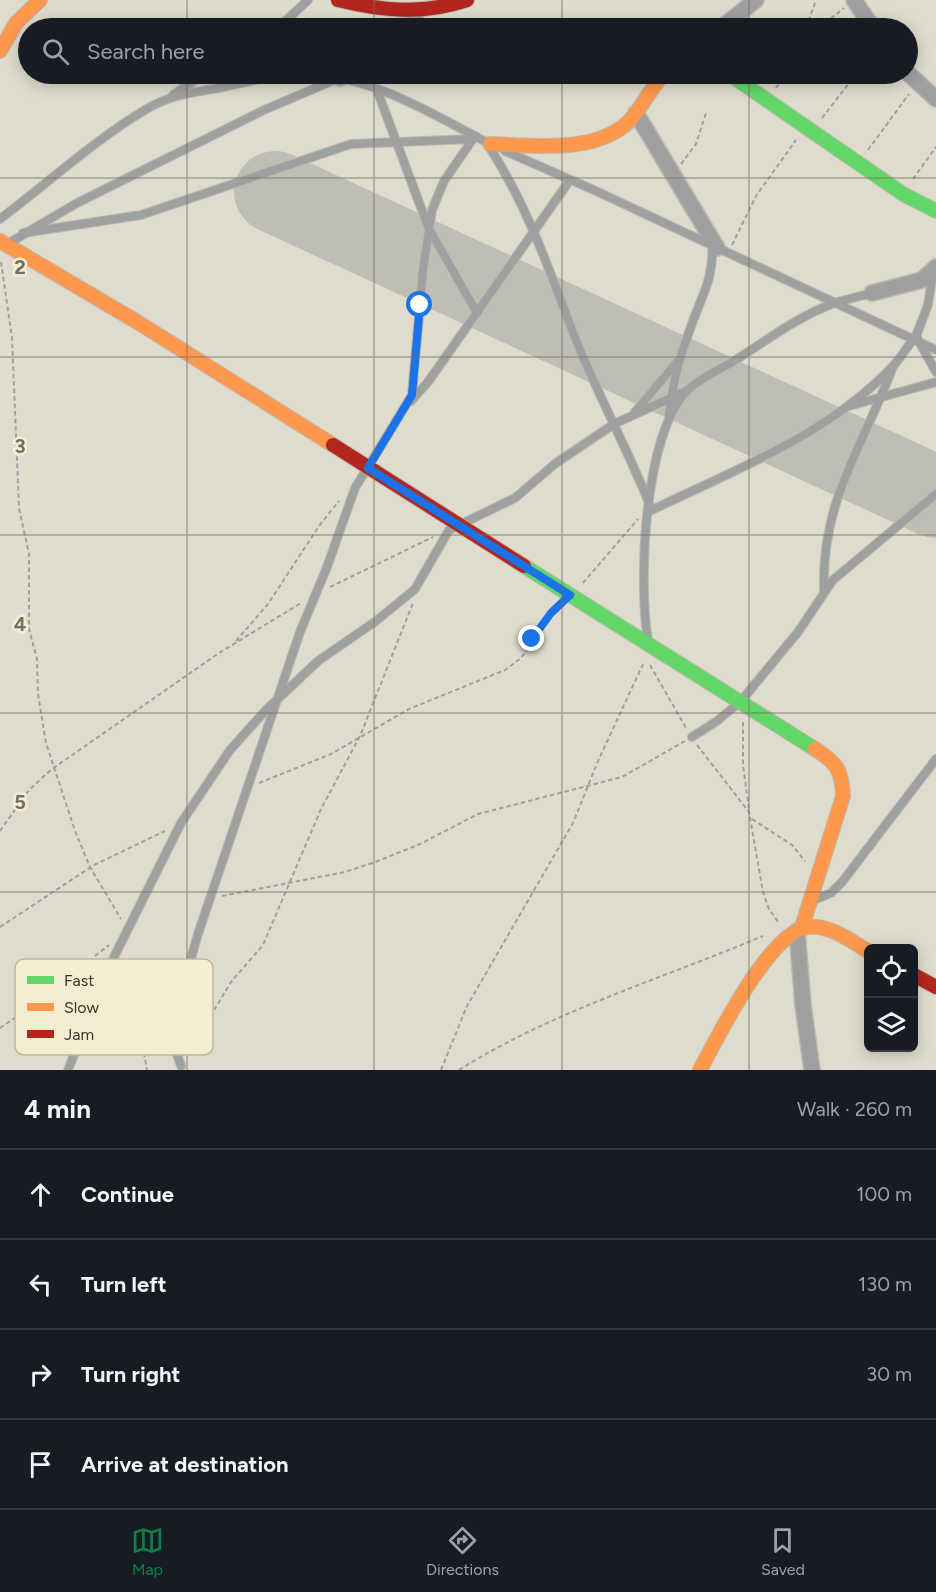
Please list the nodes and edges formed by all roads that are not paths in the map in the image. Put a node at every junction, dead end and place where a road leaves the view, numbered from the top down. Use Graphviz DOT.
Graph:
graph roads {
  1 [pos="40,0"];
  2 [pos="308,0"];
  3 [pos="338,0"];
  4 [pos="467,0"];
  5 [pos="756,0"];
  6 [pos="854,1"];
  7 [pos="362,3"];
  8 [pos="416,13"];
  9 [pos="21,18"];
  10 [pos="289,18"];
  11 [pos="415,18"];
  12 [pos="734,18"];
  13 [pos="866,18"];
  14 [pos="18,21"];
  15 [pos="0,51"];
  16 [pos="918,83"];
  17 [pos="189,84"];
  18 [pos="236,84"];
  19 [pos="327,84"];
  20 [pos="363,84"];
  21 [pos="655,84"];
  22 [pos="743,84"];
  23 [pos="377,90"];
  24 [pos="172,96"];
  25 [pos="936,99"];
  26 [pos="636,113"];
  27 [pos="474,137"];
  28 [pos="397,143"];
  29 [pos="488,143"];
  30 [pos="570,180"];
  31 [pos="936,211"];
  32 [pos="0,219"];
  33 [pos="429,229"];
  34 [pos="535,231"];
  35 [pos="23,233"];
  36 [pos="2,248"];
  37 [pos="719,250"];
  38 [pos="934,270"];
  39 [pos="872,293"];
  40 [pos="834,303"];
  41 [pos="477,313"];
  42 [pos="915,340"];
  43 [pos="936,351"];
  44 [pos="679,360"];
  45 [pos="893,366"];
  46 [pos="936,372"];
  47 [pos="936,382"];
  48 [pos="688,390"];
  49 [pos="670,398"];
  50 [pos="881,398"];
  51 [pos="408,405"];
  52 [pos="847,406"];
  53 [pos="634,413"];
  54 [pos="669,417"];
  55 [pos="614,424"];
  56 [pos="368,468"];
  57 [pos="936,494"];
  58 [pos="650,508"];
  59 [pos="453,527"];
  60 [pos="824,591"];
  61 [pos="649,645"];
  62 [pos="277,698"];
  63 [pos="743,702"];
  64 [pos="692,737"];
  65 [pos="936,759"];
  66 [pos="812,900"];
  67 [pos="793,930"];
  68 [pos="864,949"];
  69 [pos="113,959"];
  70 [pos="192,959"];
  71 [pos="918,977"];
  72 [pos="936,987"];
  73 [pos="74,1055"];
  74 [pos="177,1055"];
  75 [pos="181,1066"];
  76 [pos="68,1070"];
  77 [pos="700,1070"];
  78 [pos="812,1070"];
  1 -- 9 [label="street"];
  2 -- 10 [label="lane"];
  3 -- 7 [label="street"];
  4 -- 8 [label="street"];
  5 -- 12 [label="street"];
  6 -- 13 [label="street"];
  7 -- 8 [label="street"];
  8 -- 11 [label="street"];
  14 -- 15 [label="street"];
  16 -- 25 [label="street"];
  17 -- 24 [label="lane"];
  18 -- 24 [label="lane"];
  19 -- 35 [label="lane"];
  20 -- 23 [label="lane"];
  21 -- 26 [label="street"];
  22 -- 31 [label="street"];
  23 -- 27 [label="lane"];
  23 -- 28 [label="lane"];
  24 -- 32 [label="lane"];
  26 -- 29 [label="street"];
  26 -- 37 [label="street"];
  27 -- 28 [label="lane"];
  27 -- 29 [label="lane"];
  27 -- 33 [label="lane"];
  28 -- 33 [label="lane"];
  28 -- 35 [label="lane"];
  29 -- 30 [label="lane"];
  29 -- 34 [label="lane"];
  30 -- 34 [label="lane"];
  30 -- 37 [label="lane"];
  33 -- 41 [label="lane"];
  33 -- 51 [label="lane"];
  34 -- 41 [label="lane"];
  34 -- 55 [label="lane"];
  35 -- 36 [label="lane"];
  36 -- 56 [label="street"];
  37 -- 40 [label="lane"];
  37 -- 44 [label="lane"];
  38 -- 39 [label="street"];
  38 -- 42 [label="lane"];
  39 -- 40 [label="lane"];
  40 -- 42 [label="lane"];
  40 -- 48 [label="lane"];
  41 -- 51 [label="lane"];
  42 -- 43 [label="lane"];
  42 -- 45 [label="lane"];
  42 -- 46 [label="lane"];
  44 -- 49 [label="lane"];
  44 -- 53 [label="lane"];
  45 -- 50 [label="lane"];
  45 -- 52 [label="lane"];
  47 -- 50 [label="lane"];
  48 -- 49 [label="lane"];
  48 -- 54 [label="lane"];
  49 -- 53 [label="lane"];
  49 -- 54 [label="lane"];
  50 -- 52 [label="lane"];
  50 -- 60 [label="lane"];
  51 -- 56 [label="lane"];
  52 -- 58 [label="lane"];
  53 -- 55 [label="lane"];
  54 -- 58 [label="lane"];
  55 -- 58 [label="lane"];
  55 -- 59 [label="lane"];
  56 -- 59 [label="street"];
  56 -- 62 [label="lane"];
  57 -- 60 [label="lane"];
  58 -- 61 [label="lane"];
  59 -- 61 [label="street"];
  59 -- 62 [label="lane"];
  60 -- 63 [label="lane"];
  61 -- 63 [label="street"];
  62 -- 69 [label="lane"];
  62 -- 70 [label="lane"];
  63 -- 64 [label="lane"];
  63 -- 66 [label="street"];
  65 -- 66 [label="lane"];
  66 -- 67 [label="street"];
  67 -- 68 [label="street"];
  67 -- 77 [label="street"];
  67 -- 78 [label="street"];
  71 -- 72 [label="street"];
  73 -- 76 [label="lane"];
  74 -- 75 [label="lane"];
}
